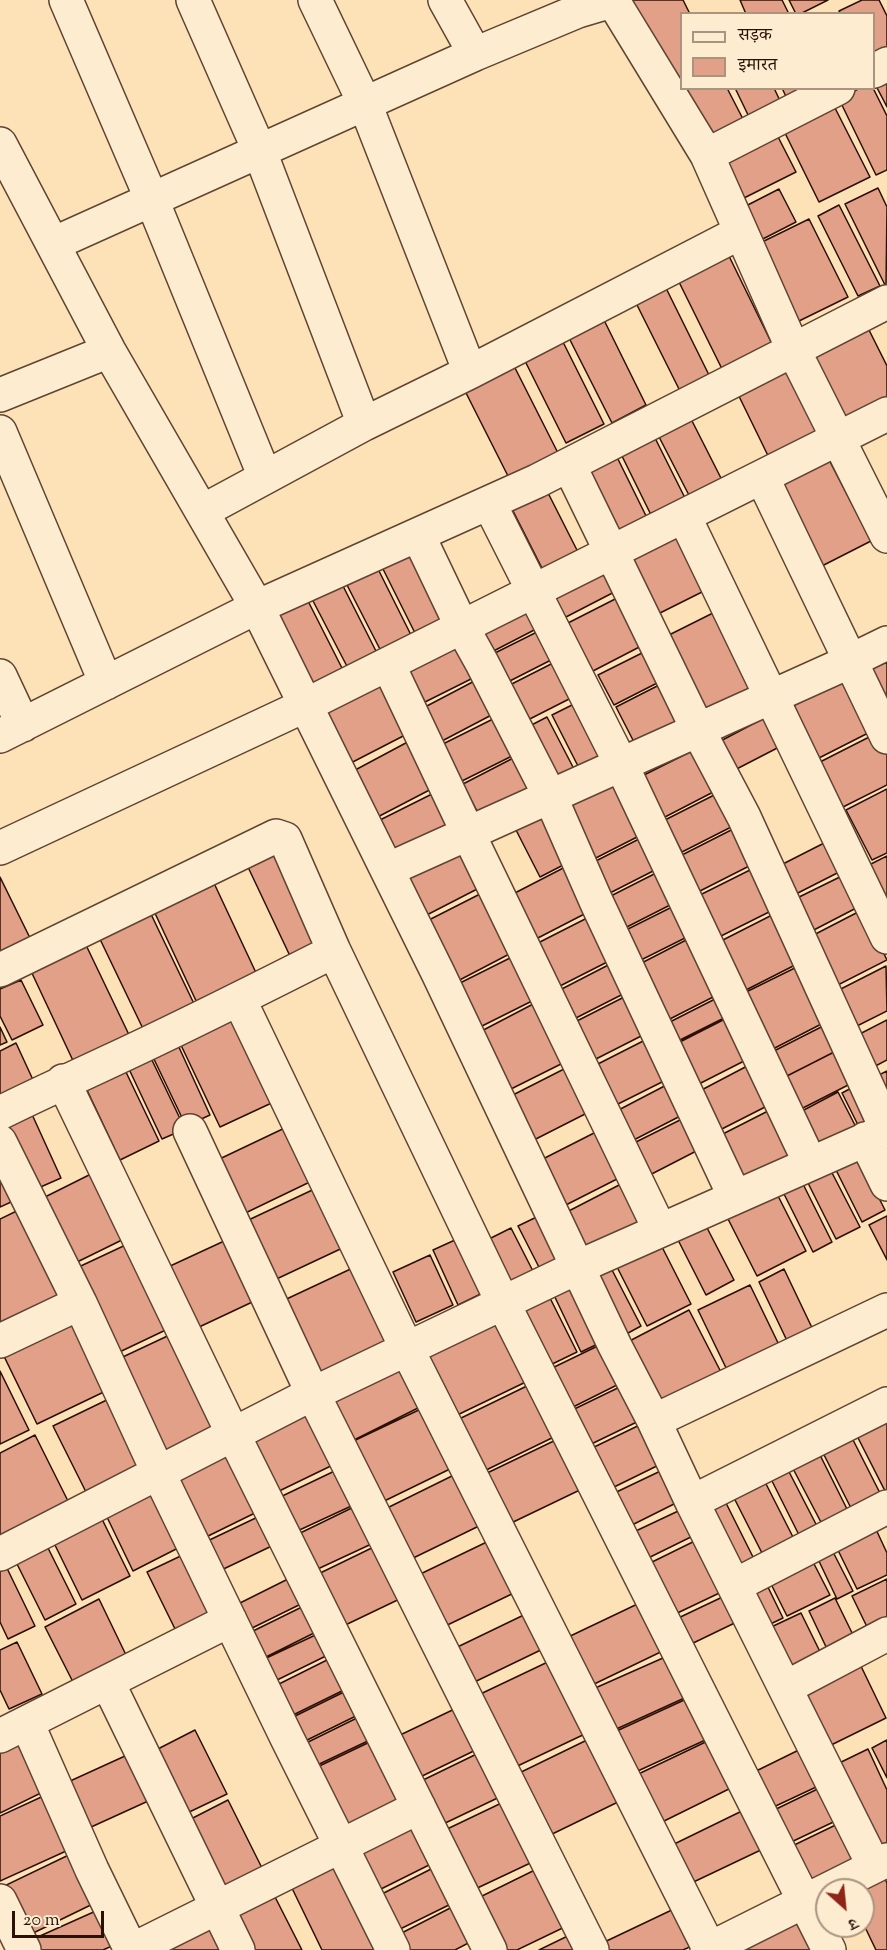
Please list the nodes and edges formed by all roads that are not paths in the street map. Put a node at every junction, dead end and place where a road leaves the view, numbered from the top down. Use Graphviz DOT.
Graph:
graph roads {
  1 [pos="66,0"];
  2 [pos="193,0"];
  3 [pos="315,0"];
  4 [pos="445,0"];
  5 [pos="614,0"];
  6 [pos="576,5"];
  7 [pos="475,54"];
  8 [pos="834,90"];
  9 [pos="365,104"];
  10 [pos="0,144"];
  11 [pos="260,152"];
  12 [pos="707,155"];
  13 [pos="7,176"];
  14 [pos="152,200"];
  15 [pos="741,232"];
  16 [pos="53,244"];
  17 [pos="887,302"];
  18 [pos="793,349"];
  19 [pos="109,351"];
  20 [pos="470,372"];
  21 [pos="0,395"];
  22 [pos="887,414"];
  23 [pos="364,424"];
  24 [pos="0,432"];
  25 [pos="838,439"];
  26 [pos="569,465"];
  27 [pos="265,477"];
  28 [pos="762,477"];
  29 [pos="489,503"];
  30 [pos="203,511"];
  31 [pos="684,516"];
  32 [pos="417,535"];
  33 [pos="887,536"];
  34 [pos="611,552"];
  35 [pos="534,591"];
  36 [pos="257,607"];
  37 [pos="462,627"];
  38 [pos="887,643"];
  39 [pos="850,661"];
  40 [pos="388,664"];
  41 [pos="0,676"];
  42 [pos="106,683"];
  43 [pos="771,696"];
  44 [pos="306,705"];
  45 [pos="698,730"];
  46 [pos="11,731"];
  47 [pos="887,737"];
  48 [pos="621,764"];
  49 [pos="550,796"];
  50 [pos="468,833"];
  51 [pos="0,848"];
  52 [pos="387,870"];
  53 [pos="887,937"];
  54 [pos="334,951"];
  55 [pos="0,970"];
  56 [pos="239,999"];
  57 [pos="63,1081"];
  58 [pos="0,1113"];
  59 [pos="190,1131"];
  60 [pos="880,1133"];
  61 [pos="0,1142"];
  62 [pos="810,1163"];
  63 [pos="887,1184"];
  64 [pos="735,1197"];
  65 [pos="660,1230"];
  66 [pos="578,1266"];
  67 [pos="80,1303"];
  68 [pos="503,1303"];
  69 [pos="887,1310"];
  70 [pos="0,1341"];
  71 [pos="407,1349"];
  72 [pos="313,1394"];
  73 [pos="887,1404"];
  74 [pos="654,1421"];
  75 [pos="233,1434"];
  76 [pos="158,1472"];
  77 [pos="692,1502"];
  78 [pos="887,1507"];
  79 [pos="0,1554"];
  80 [pos="734,1586"];
  81 [pos="230,1620"];
  82 [pos="887,1634"];
  83 [pos="108,1683"];
  84 [pos="785,1688"];
  85 [pos="13,1730"];
  86 [pos="419,1807"];
  87 [pos="340,1846"];
  88 [pos="882,1868"];
  89 [pos="0,1901"];
  90 [pos="805,1901"];
  91 [pos="217,1907"];
  92 [pos="24,1950"];
  93 [pos="132,1950"];
  94 [pos="238,1950"];
  95 [pos="393,1950"];
  96 [pos="490,1950"];
  97 [pos="592,1950"];
  98 [pos="709,1950"];
  99 [pos="829,1950"];
  1 -- 14 [label="street"];
  2 -- 11 [label="street"];
  3 -- 9 [label="street"];
  4 -- 7 [label="street"];
  5 -- 6 [label="street"];
  5 -- 12 [label="street"];
  6 -- 7 [label="street"];
  7 -- 9 [label="street"];
  8 -- 12 [label="street"];
  9 -- 11 [label="street"];
  9 -- 20 [label="street"];
  10 -- 13 [label="street"];
  11 -- 14 [label="street"];
  11 -- 23 [label="street"];
  12 -- 15 [label="street"];
  13 -- 16 [label="street"];
  14 -- 16 [label="street"];
  14 -- 27 [label="street"];
  15 -- 18 [label="street"];
  15 -- 20 [label="street"];
  16 -- 19 [label="street"];
  17 -- 18 [label="street"];
  18 -- 25 [label="street"];
  18 -- 26 [label="street"];
  19 -- 21 [label="street"];
  19 -- 30 [label="street"];
  20 -- 23 [label="street"];
  22 -- 25 [label="street"];
  23 -- 27 [label="street"];
  24 -- 42 [label="street"];
  25 -- 28 [label="street"];
  25 -- 33 [label="street"];
  26 -- 29 [label="street"];
  26 -- 34 [label="street"];
  27 -- 30 [label="street"];
  28 -- 31 [label="street"];
  28 -- 39 [label="street"];
  29 -- 32 [label="street"];
  29 -- 35 [label="street"];
  30 -- 36 [label="street"];
  31 -- 34 [label="street"];
  31 -- 43 [label="street"];
  32 -- 36 [label="street"];
  32 -- 37 [label="street"];
  34 -- 35 [label="street"];
  34 -- 45 [label="street"];
  35 -- 37 [label="street"];
  35 -- 48 [label="street"];
  36 -- 42 [label="street"];
  36 -- 44 [label="street"];
  37 -- 40 [label="street"];
  37 -- 49 [label="street"];
  38 -- 39 [label="street"];
  39 -- 43 [label="street"];
  39 -- 47 [label="street"];
  40 -- 44 [label="street"];
  40 -- 50 [label="street"];
  41 -- 46 [label="street"];
  42 -- 46 [label="street"];
  43 -- 45 [label="street"];
  43 -- 53 [label="street"];
  44 -- 51 [label="street"];
  44 -- 52 [label="street"];
  45 -- 48 [label="street"];
  45 -- 60 [label="street"];
  48 -- 49 [label="street"];
  48 -- 62 [label="street"];
  49 -- 50 [label="street"];
  49 -- 64 [label="street"];
  50 -- 52 [label="street"];
  50 -- 65 [label="street"];
  52 -- 66 [label="street"];
  54 -- 55 [label="street"];
  54 -- 56 [label="street"];
  54 -- 68 [label="street"];
  56 -- 57 [label="street"];
  56 -- 71 [label="street"];
  57 -- 58 [label="street"];
  57 -- 75 [label="street"];
  59 -- 72 [label="street"];
  60 -- 62 [label="street"];
  60 -- 63 [label="street"];
  61 -- 67 [label="street"];
  62 -- 64 [label="street"];
  64 -- 65 [label="street"];
  65 -- 66 [label="street"];
  66 -- 68 [label="street"];
  66 -- 74 [label="street"];
  67 -- 70 [label="street"];
  67 -- 76 [label="street"];
  68 -- 71 [label="street"];
  68 -- 90 [label="street"];
  69 -- 74 [label="street"];
  71 -- 72 [label="street"];
  71 -- 98 [label="street"];
  72 -- 75 [label="street"];
  72 -- 97 [label="street"];
  73 -- 77 [label="street"];
  74 -- 77 [label="street"];
  75 -- 76 [label="street"];
  75 -- 86 [label="street"];
  76 -- 79 [label="street"];
  76 -- 81 [label="street"];
  77 -- 80 [label="street"];
  78 -- 80 [label="street"];
  80 -- 84 [label="street"];
  81 -- 83 [label="street"];
  81 -- 87 [label="street"];
  82 -- 84 [label="street"];
  83 -- 85 [label="street"];
  83 -- 91 [label="street"];
  84 -- 88 [label="street"];
  85 -- 93 [label="street"];
  86 -- 87 [label="street"];
  86 -- 96 [label="street"];
  87 -- 91 [label="street"];
  87 -- 95 [label="street"];
  88 -- 90 [label="street"];
  89 -- 92 [label="street"];
  90 -- 98 [label="street"];
  90 -- 99 [label="street"];
  91 -- 93 [label="street"];
  91 -- 94 [label="street"];
}
